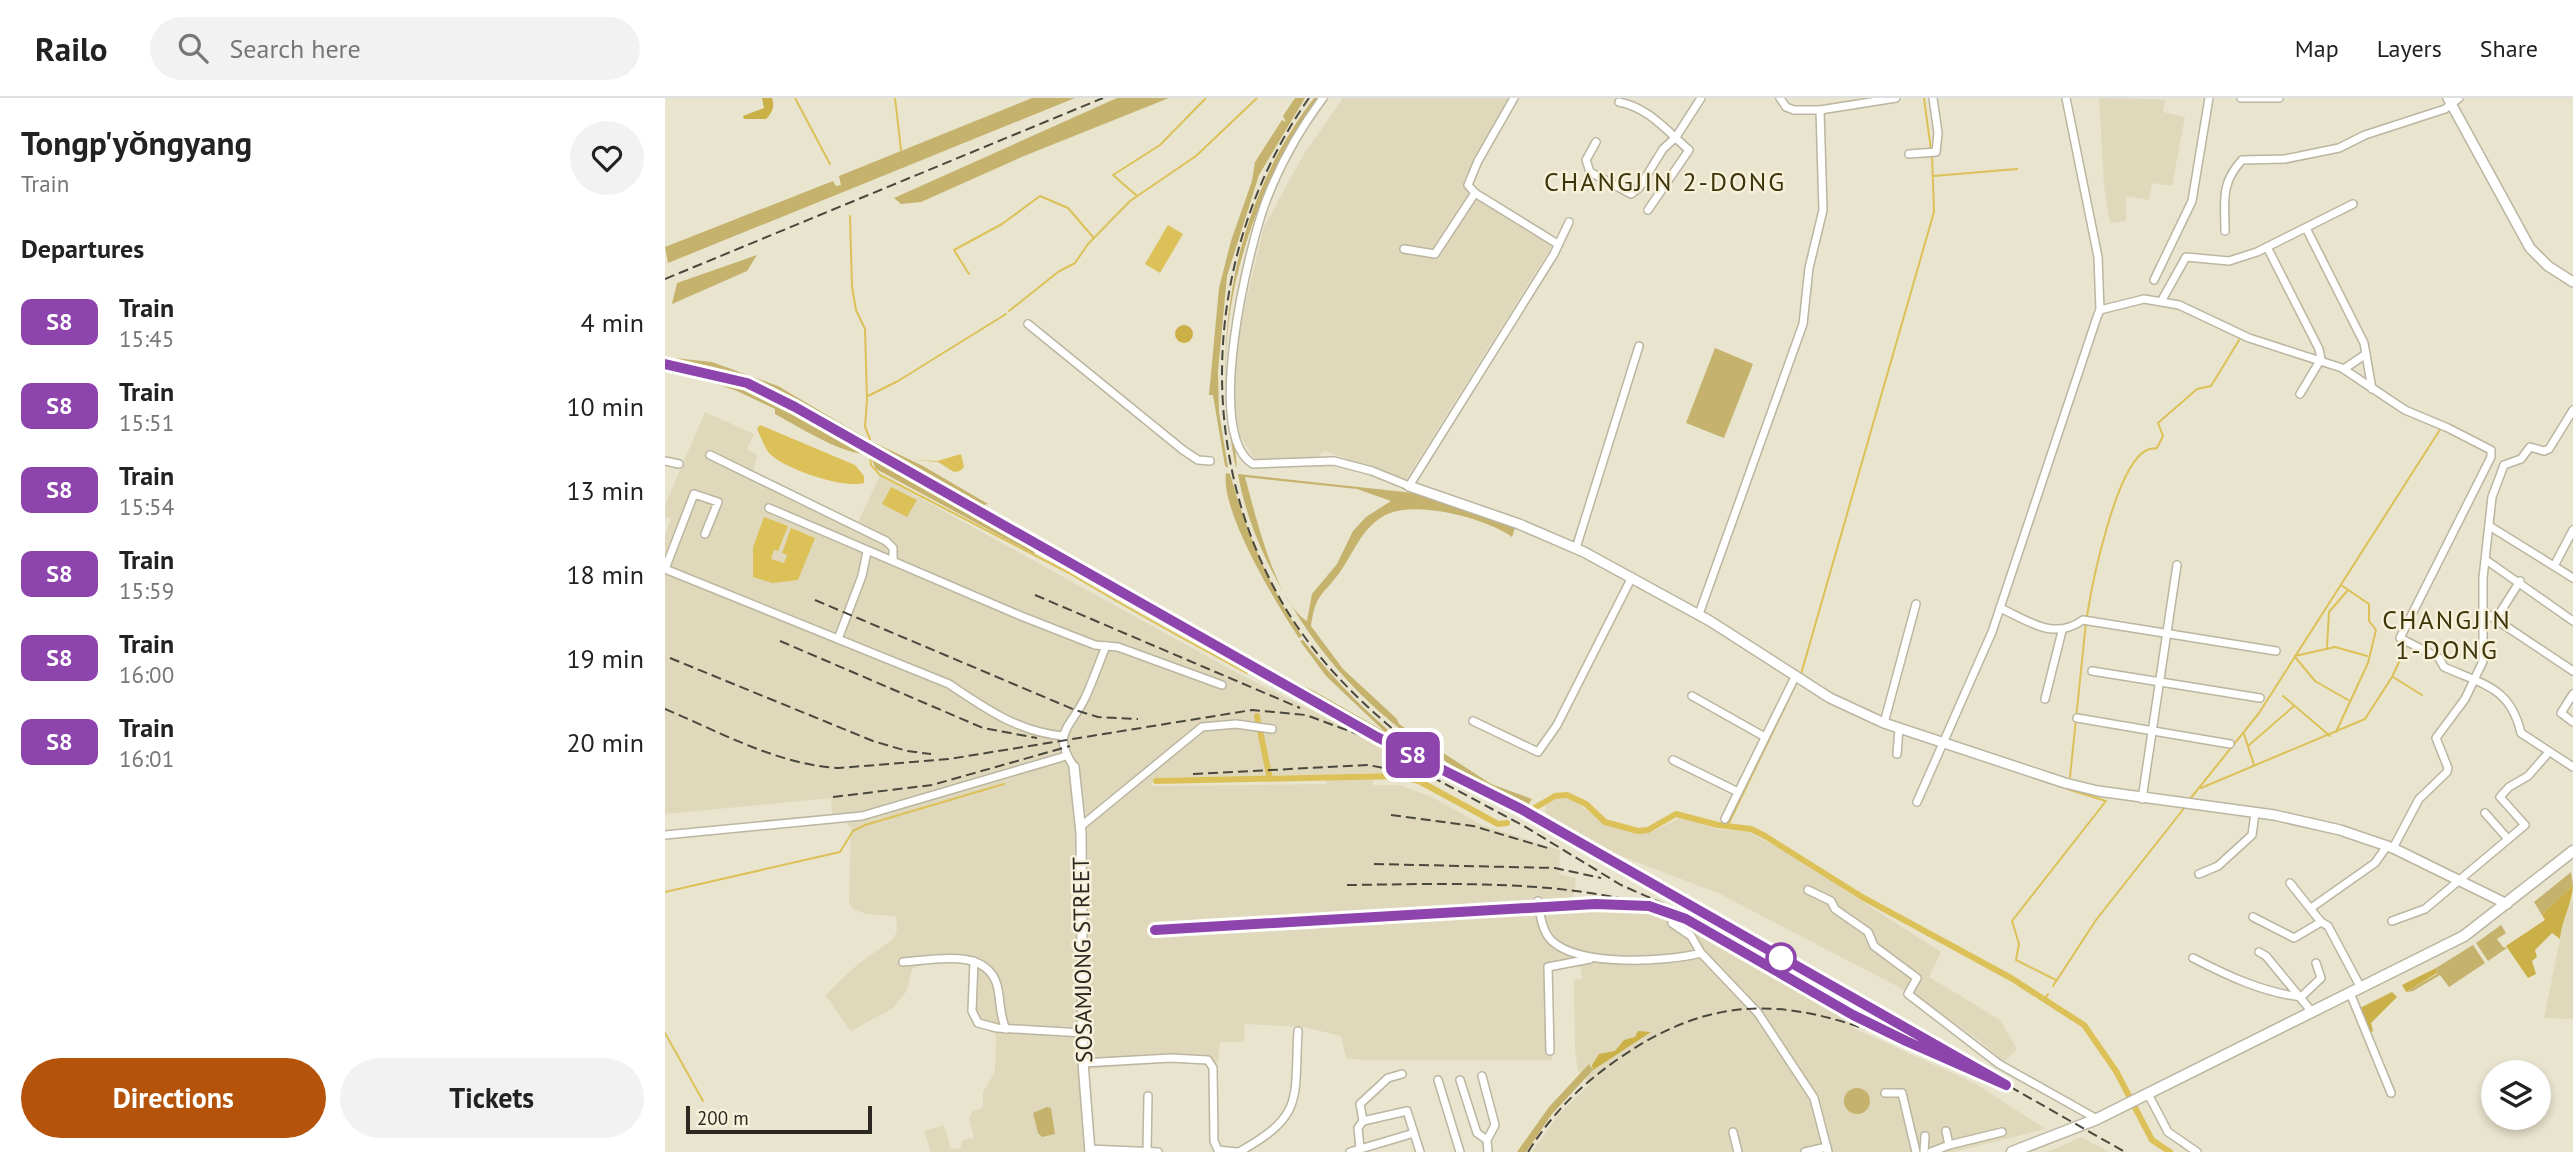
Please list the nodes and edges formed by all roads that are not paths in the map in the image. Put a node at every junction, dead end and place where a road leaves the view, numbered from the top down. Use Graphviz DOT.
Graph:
graph roads {
  1 [pos="1324,98"];
  2 [pos="1514,98"];
  3 [pos="1701,98"];
  4 [pos="1780,98"];
  5 [pos="1896,98"];
  6 [pos="1933,98"];
  7 [pos="2066,98"];
  8 [pos="2209,98"];
  9 [pos="2241,98"];
  10 [pos="2279,98"];
  11 [pos="2453,100"];
  12 [pos="1619,102"];
  13 [pos="1820,110"];
  14 [pos="1676,137"];
  15 [pos="1596,142"];
  16 [pos="1909,154"];
  17 [pos="1475,193"];
  18 [pos="2353,204"];
  19 [pos="1648,210"];
  20 [pos="1569,222"];
  21 [pos="2306,228"];
  22 [pos="2225,231"];
  23 [pos="1556,243"];
  24 [pos="2267,247"];
  25 [pos="1404,249"];
  26 [pos="2154,280"];
  27 [pos="2573,282"];
  28 [pos="2162,300"];
  29 [pos="2100,310"];
  30 [pos="1028,324"];
  31 [pos="1639,346"];
  32 [pos="2366,354"];
  33 [pos="2321,359"];
  34 [pos="2344,369"];
  35 [pos="2372,389"];
  36 [pos="2299,394"];
  37 [pos="2573,410"];
  38 [pos="710,455"];
  39 [pos="665,461"];
  40 [pos="1210,461"];
  41 [pos="679,464"];
  42 [pos="1409,486"];
  43 [pos="769,508"];
  44 [pos="2491,527"];
  45 [pos="2573,530"];
  46 [pos="705,534"];
  47 [pos="1576,548"];
  48 [pos="867,552"];
  49 [pos="2486,560"];
  50 [pos="893,561"];
  51 [pos="2177,565"];
  52 [pos="2554,566"];
  53 [pos="1632,577"];
  54 [pos="2573,578"];
  55 [pos="2520,581"];
  56 [pos="1916,604"];
  57 [pos="2000,608"];
  58 [pos="2483,611"];
  59 [pos="1699,614"];
  60 [pos="2496,618"];
  61 [pos="2573,621"];
  62 [pos="2062,631"];
  63 [pos="2167,633"];
  64 [pos="838,639"];
  65 [pos="1106,646"];
  66 [pos="2276,651"];
  67 [pos="2092,671"];
  68 [pos="2573,671"];
  69 [pos="1795,677"];
  70 [pos="2475,681"];
  71 [pos="2159,682"];
  72 [pos="1222,685"];
  73 [pos="2573,694"];
  74 [pos="1692,696"];
  75 [pos="2260,698"];
  76 [pos="2045,699"];
  77 [pos="2077,718"];
  78 [pos="1473,721"];
  79 [pos="2573,722"];
  80 [pos="1884,723"];
  81 [pos="1264,728"];
  82 [pos="1899,728"];
  83 [pos="2152,731"];
  84 [pos="1063,736"];
  85 [pos="1765,737"];
  86 [pos="1944,744"];
  87 [pos="2229,744"];
  88 [pos="2549,752"];
  89 [pos="1897,754"];
  90 [pos="1066,756"];
  91 [pos="1673,760"];
  92 [pos="1074,767"];
  93 [pos="2573,767"];
  94 [pos="1738,792"];
  95 [pos="2142,799"];
  96 [pos="1917,802"];
  97 [pos="2255,813"];
  98 [pos="2485,813"];
  99 [pos="1724,819"];
  100 [pos="1080,827"];
  101 [pos="665,835"];
  102 [pos="2508,839"];
  103 [pos="2390,847"];
  104 [pos="2573,851"];
  105 [pos="2199,874"];
  106 [pos="2459,880"];
  107 [pos="2290,883"];
  108 [pos="1808,890"];
  109 [pos="1538,901"];
  110 [pos="2507,904"];
  111 [pos="2311,908"];
  112 [pos="2253,916"];
  113 [pos="2392,921"];
  114 [pos="2321,922"];
  115 [pos="1672,923"];
  116 [pos="2259,952"];
  117 [pos="1701,953"];
  118 [pos="2193,958"];
  119 [pos="1594,959"];
  120 [pos="974,961"];
  121 [pos="903,962"];
  122 [pos="2316,964"];
  123 [pos="2361,988"];
  124 [pos="2350,993"];
  125 [pos="2301,997"];
  126 [pos="2312,1012"];
  127 [pos="1006,1029"];
  128 [pos="1298,1031"];
  129 [pos="1083,1033"];
  130 [pos="1550,1051"];
  131 [pos="1083,1063"];
  132 [pos="1402,1074"];
  133 [pos="1482,1076"];
  134 [pos="1439,1080"];
  135 [pos="1460,1080"];
  136 [pos="1885,1093"];
  137 [pos="2391,1093"];
  138 [pos="2144,1096"];
  139 [pos="1147,1097"];
  140 [pos="2097,1119"];
  141 [pos="1363,1121"];
  142 [pos="1946,1130"];
  143 [pos="1733,1132"];
  144 [pos="2001,1132"];
  145 [pos="1414,1133"];
  146 [pos="1924,1136"];
  147 [pos="1487,1140"];
  148 [pos="1949,1146"];
  149 [pos="1360,1149"];
  150 [pos="1827,1150"];
  151 [pos="1090,1151"];
  152 [pos="1127,1151"];
  153 [pos="1218,1151"];
  154 [pos="1147,1152"];
  155 [pos="1158,1152"];
  156 [pos="1238,1152"];
  157 [pos="1350,1152"];
  158 [pos="1420,1152"];
  159 [pos="1460,1152"];
  160 [pos="1488,1152"];
  161 [pos="1738,1152"];
  162 [pos="1805,1152"];
  163 [pos="1916,1152"];
  164 [pos="1924,1152"];
  165 [pos="1931,1152"];
  166 [pos="2012,1152"];
  167 [pos="2197,1152"];
  1 -- 42 [label="street"];
  2 -- 17 [label="street"];
  3 -- 14 [label="street"];
  4 -- 13 [label="street"];
  5 -- 13 [label="street"];
  6 -- 16 [label="street"];
  7 -- 29 [label="street"];
  8 -- 26 [label="street"];
  9 -- 10 [label="street"];
  11 -- 22 [label="street"];
  11 -- 27 [label="street"];
  12 -- 14 [label="street"];
  13 -- 59 [label="street"];
  14 -- 15 [label="street"];
  14 -- 19 [label="street"];
  17 -- 23 [label="street"];
  17 -- 25 [label="street"];
  18 -- 21 [label="street"];
  20 -- 23 [label="street"];
  21 -- 24 [label="street"];
  21 -- 32 [label="street"];
  23 -- 42 [label="street"];
  24 -- 28 [label="street"];
  24 -- 33 [label="street"];
  28 -- 29 [label="street"];
  28 -- 33 [label="street"];
  29 -- 57 [label="street"];
  30 -- 40 [label="street"];
  31 -- 47 [label="street"];
  32 -- 34 [label="street"];
  32 -- 35 [label="street"];
  33 -- 34 [label="street"];
  33 -- 36 [label="street"];
  34 -- 35 [label="street"];
  35 -- 70 [label="street"];
  37 -- 44 [label="street"];
  38 -- 50 [label="street"];
  39 -- 41 [label="street"];
  42 -- 47 [label="street"];
  43 -- 48 [label="street"];
  44 -- 49 [label="street"];
  44 -- 52 [label="street"];
  45 -- 52 [label="street"];
  46 -- 64 [label="street"];
  47 -- 53 [label="street"];
  48 -- 50 [label="street"];
  48 -- 64 [label="street"];
  49 -- 55 [label="street"];
  49 -- 58 [label="street"];
  50 -- 65 [label="street"];
  51 -- 63 [label="street"];
  52 -- 54 [label="street"];
  53 -- 59 [label="street"];
  53 -- 78 [label="street"];
  55 -- 60 [label="street"];
  55 -- 61 [label="street"];
  56 -- 80 [label="street"];
  57 -- 62 [label="street"];
  57 -- 86 [label="street"];
  58 -- 60 [label="street"];
  58 -- 70 [label="street"];
  59 -- 69 [label="street"];
  60 -- 68 [label="street"];
  62 -- 63 [label="street"];
  62 -- 76 [label="street"];
  63 -- 66 [label="street"];
  63 -- 71 [label="street"];
  64 -- 84 [label="street"];
  65 -- 72 [label="street"];
  65 -- 84 [label="street"];
  67 -- 71 [label="street"];
  69 -- 80 [label="street"];
  69 -- 85 [label="street"];
  70 -- 88 [label="street"];
  70 -- 103 [label="street"];
  71 -- 75 [label="street"];
  71 -- 83 [label="street"];
  73 -- 79 [label="street"];
  74 -- 85 [label="street"];
  77 -- 83 [label="street"];
  80 -- 82 [label="street"];
  81 -- 100 [label="street"];
  82 -- 86 [label="street"];
  82 -- 89 [label="street"];
  83 -- 87 [label="street"];
  83 -- 95 [label="street"];
  84 -- 90 [label="street"];
  85 -- 94 [label="street"];
  86 -- 95 [label="street"];
  86 -- 96 [label="street"];
  88 -- 93 [label="street"];
  88 -- 102 [label="street"];
  90 -- 92 [label="street"];
  90 -- 101 [label="street"];
  91 -- 94 [label="street"];
  92 -- 100 [label="street, SOSAMJONG STREET"];
  94 -- 99 [label="street"];
  95 -- 97 [label="street"];
  97 -- 103 [label="street"];
  97 -- 105 [label="street"];
  98 -- 102 [label="street"];
  100 -- 129 [label="street, SOSAMJONG STREET"];
  102 -- 106 [label="street"];
  103 -- 106 [label="street"];
  103 -- 111 [label="street"];
  104 -- 110 [label="main road"];
  106 -- 110 [label="street"];
  106 -- 113 [label="street"];
  107 -- 111 [label="street"];
  108 -- 140 [label="street"];
  109 -- 119 [label="street"];
  110 -- 123 [label="main road"];
  111 -- 114 [label="street"];
  112 -- 114 [label="street"];
  114 -- 123 [label="street"];
  115 -- 117 [label="street"];
  116 -- 125 [label="street"];
  117 -- 119 [label="street"];
  117 -- 150 [label="street"];
  118 -- 125 [label="street"];
  119 -- 130 [label="street"];
  120 -- 121 [label="street"];
  120 -- 127 [label="street"];
  120 -- 127 [label="street"];
  122 -- 125 [label="street"];
  123 -- 124 [label="main road"];
  124 -- 126 [label="main road"];
  124 -- 137 [label="street"];
  125 -- 126 [label="street"];
  126 -- 138 [label="main road"];
  127 -- 129 [label="street"];
  128 -- 156 [label="street"];
  129 -- 131 [label="street, SOSAMJONG STREET"];
  131 -- 151 [label="street, SOSAMJONG STREET"];
  131 -- 153 [label="street"];
  132 -- 141 [label="street"];
  133 -- 147 [label="street"];
  134 -- 159 [label="street"];
  135 -- 147 [label="street"];
  136 -- 163 [label="street"];
  138 -- 140 [label="main road"];
  138 -- 167 [label="street"];
  139 -- 154 [label="street"];
  140 -- 166 [label="main road"];
  141 -- 145 [label="street"];
  141 -- 149 [label="street"];
  142 -- 148 [label="street"];
  143 -- 161 [label="street"];
  144 -- 148 [label="street"];
  145 -- 149 [label="street"];
  145 -- 158 [label="street"];
  146 -- 164 [label="street"];
  147 -- 160 [label="street"];
  148 -- 165 [label="street"];
  149 -- 157 [label="street"];
  150 -- 162 [label="street"];
  151 -- 152 [label="street"];
  152 -- 154 [label="street"];
  153 -- 156 [label="street"];
  154 -- 155 [label="street"];
}
